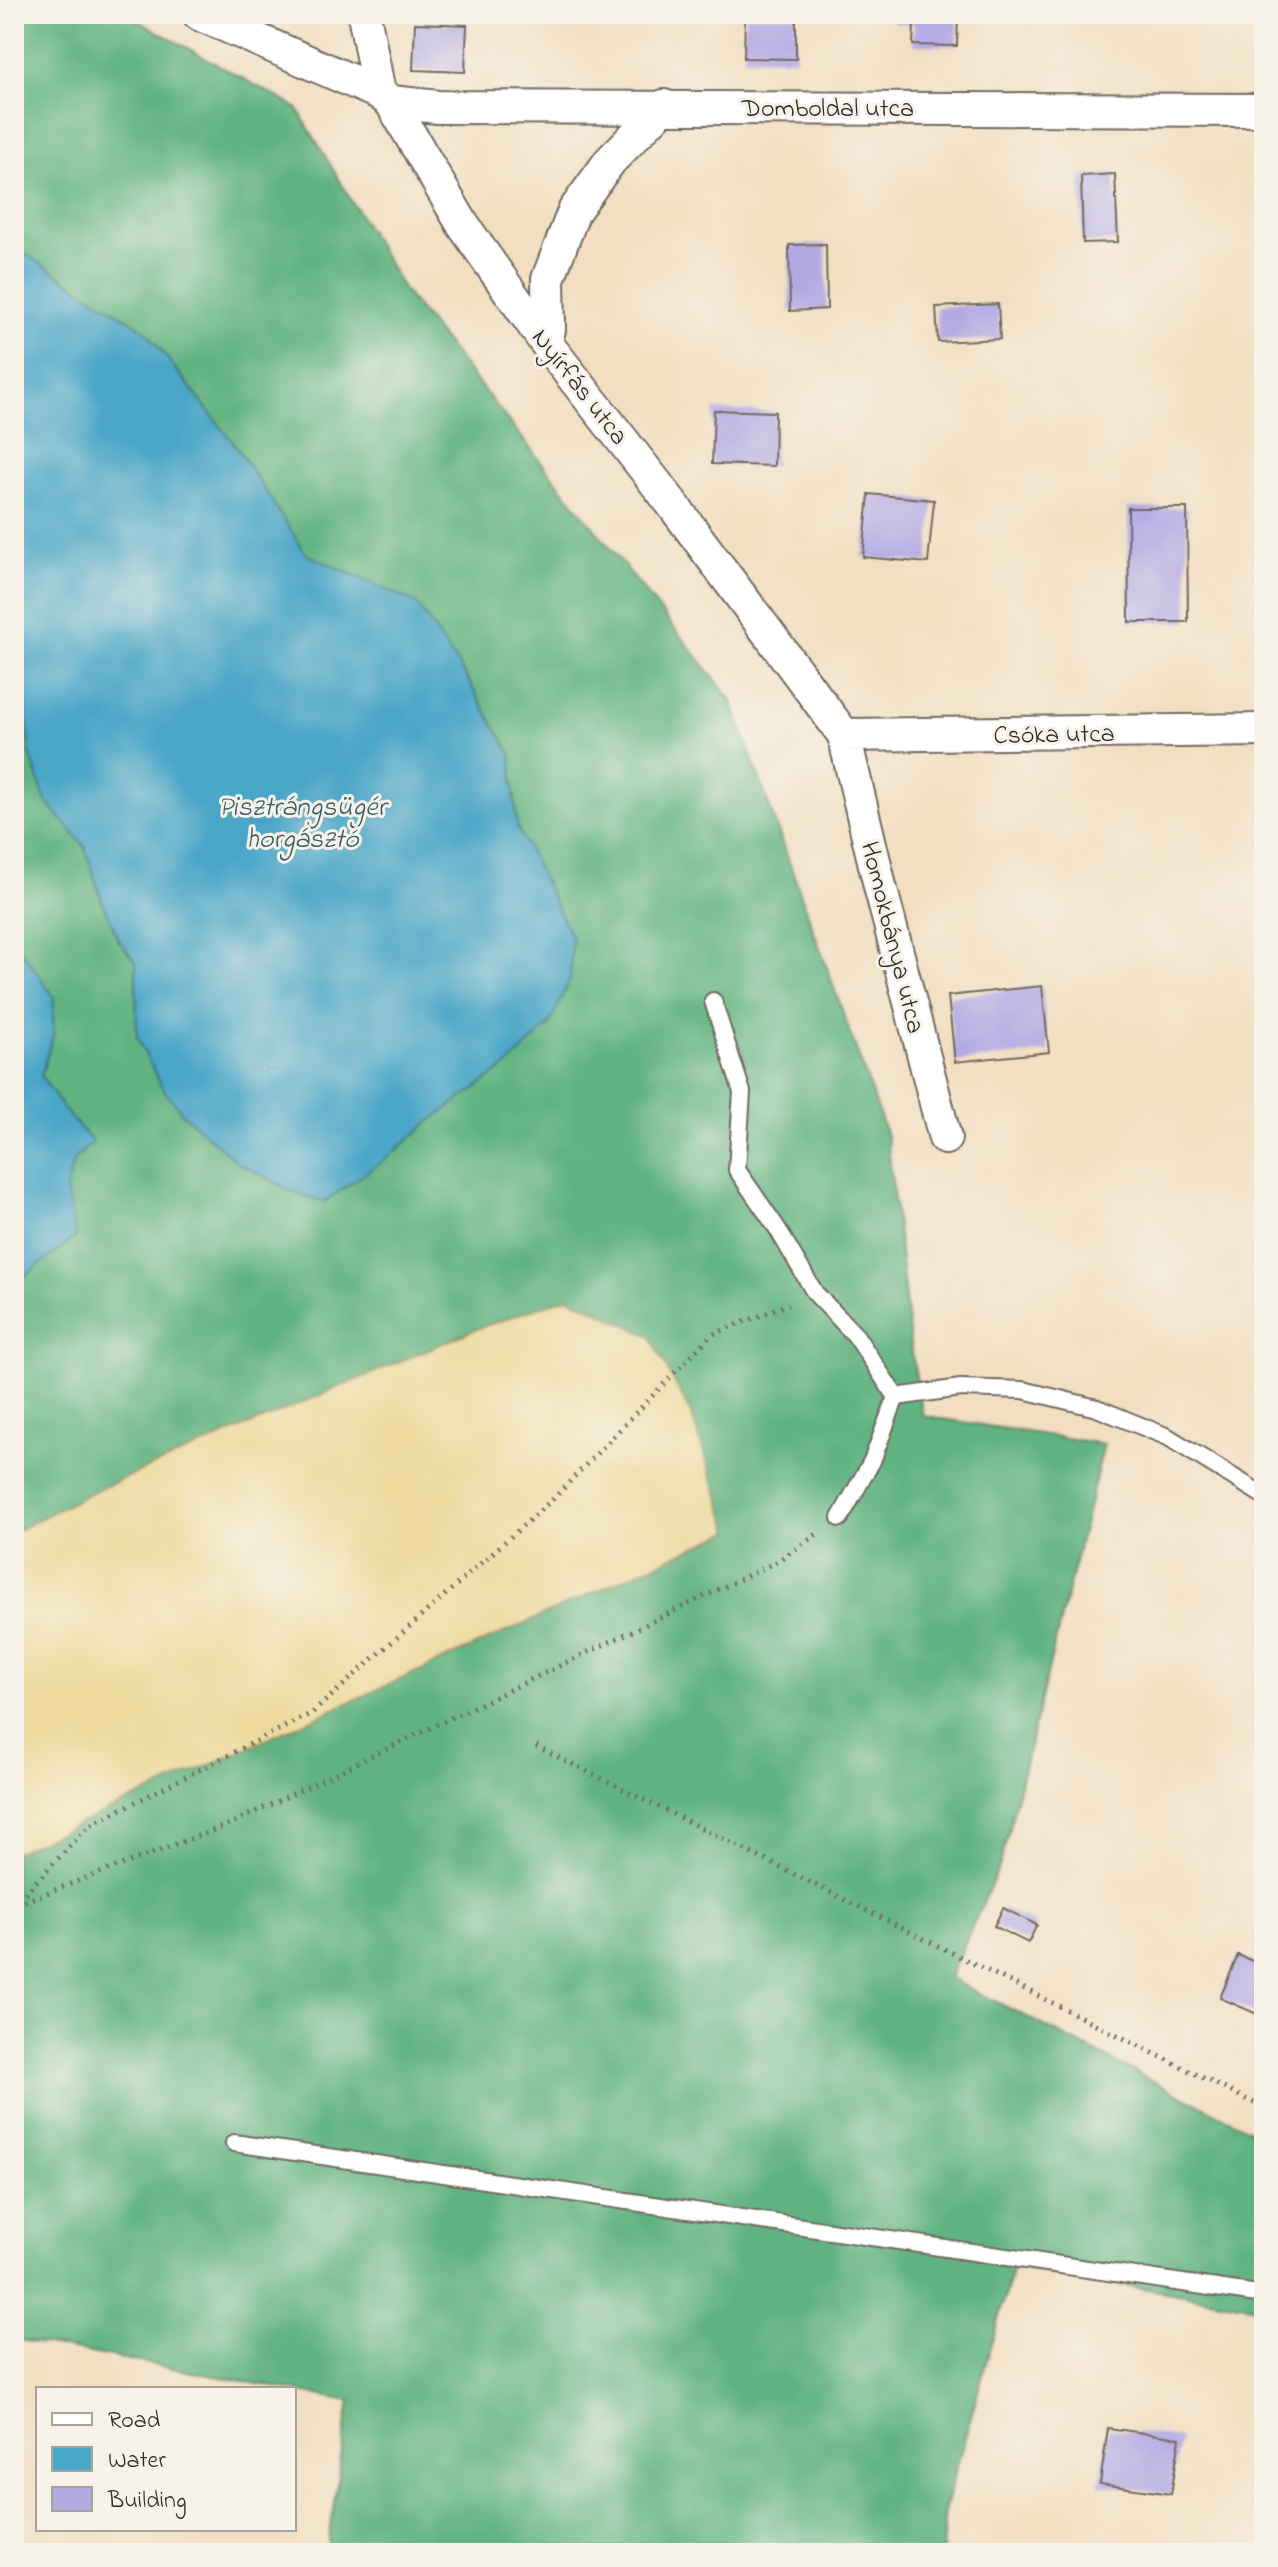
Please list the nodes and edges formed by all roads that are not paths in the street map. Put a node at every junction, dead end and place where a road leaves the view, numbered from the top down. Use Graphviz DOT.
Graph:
graph roads {
  1 [pos="199,14"];
  2 [pos="364,14"];
  3 [pos="385,97"];
  4 [pos="664,106"];
  5 [pos="1264,110"];
  6 [pos="546,343"];
  7 [pos="1264,730"];
  8 [pos="844,735"];
  9 [pos="713,1001"];
  10 [pos="945,1138"];
  11 [pos="896,1397"];
  12 [pos="1264,1496"];
  13 [pos="840,1518"];
  14 [pos="234,2143"];
  15 [pos="1264,2295"];
  1 -- 3 [label="street, Domboldal utca"];
  2 -- 3 [label="street, Nyírfás utca"];
  3 -- 4 [label="street, Domboldal utca"];
  3 -- 6 [label="street, Nyírfás utca"];
  4 -- 5 [label="street, Domboldal utca"];
  4 -- 6 [label="street"];
  6 -- 8 [label="street, Nyírfás utca"];
  7 -- 8 [label="street, Csóka utca"];
  8 -- 10 [label="street, Homokbánya utca"];
  9 -- 11 [label="lane"];
  11 -- 12 [label="lane"];
  11 -- 13 [label="lane"];
  14 -- 15 [label="lane"];
}
